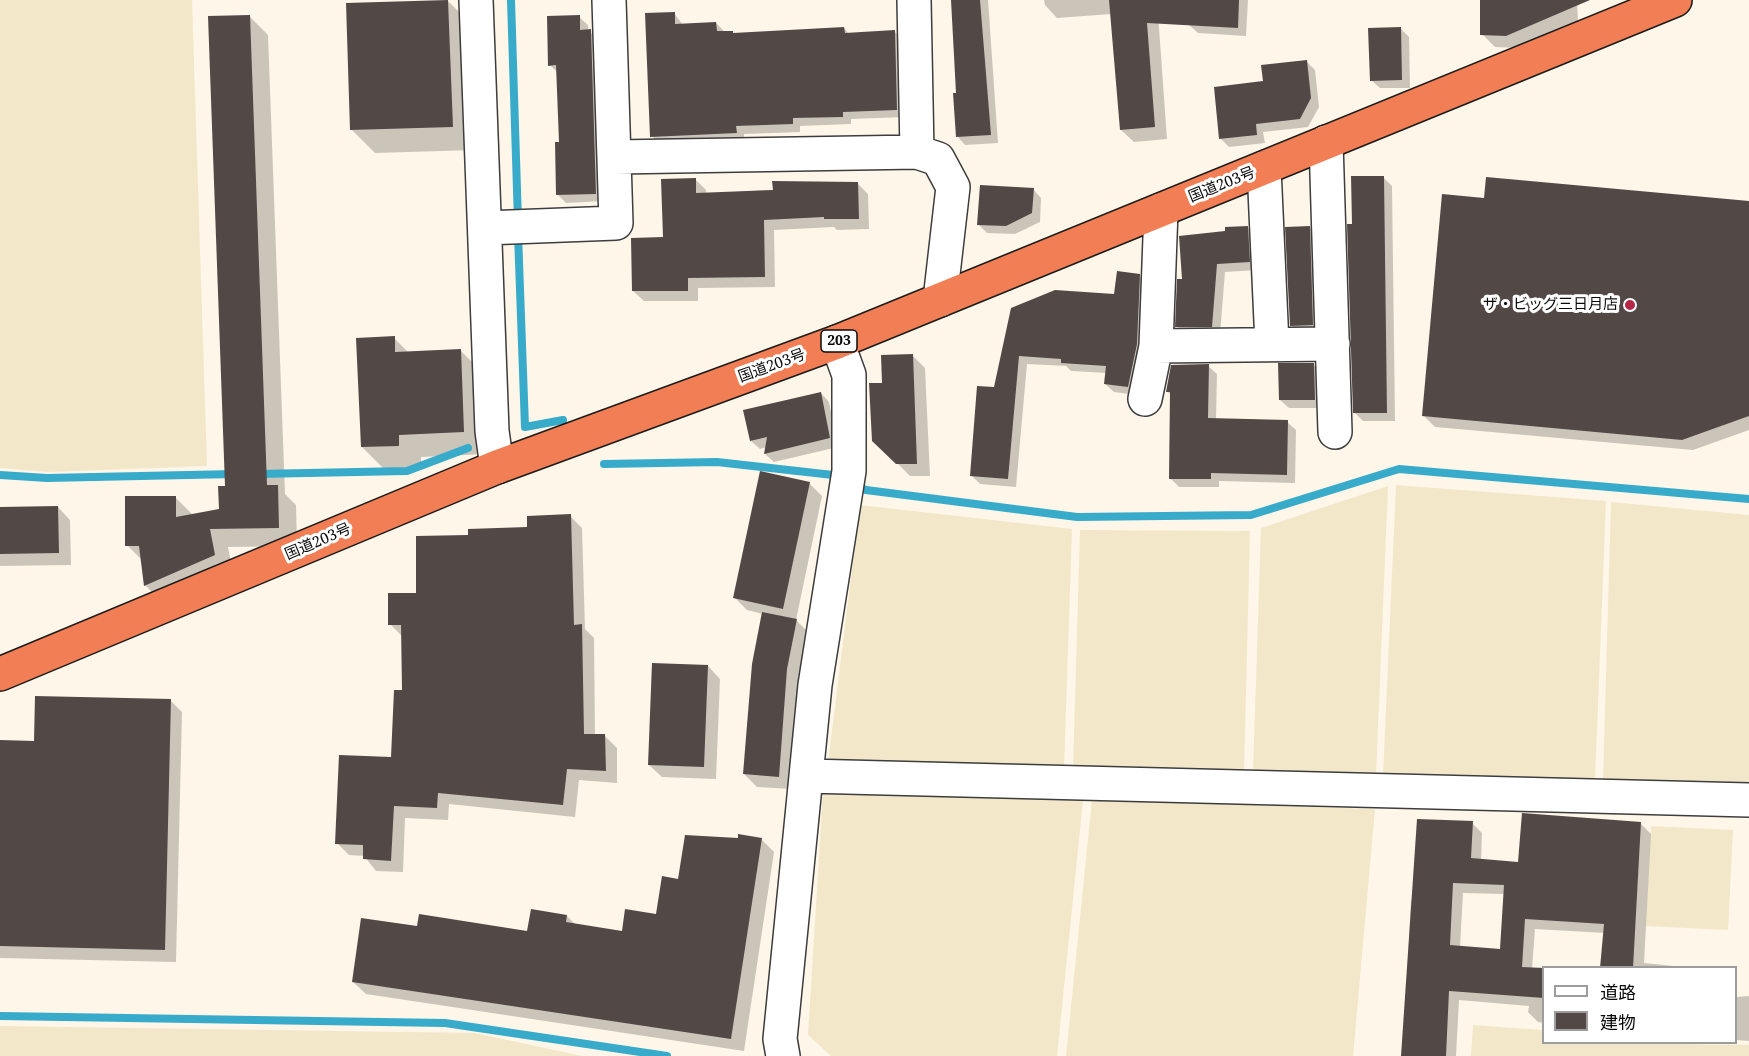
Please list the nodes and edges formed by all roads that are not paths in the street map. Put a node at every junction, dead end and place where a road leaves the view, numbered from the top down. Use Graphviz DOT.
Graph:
graph roads {
  1 [pos="476,0"];
  2 [pos="609,0"];
  3 [pos="914,0"];
  4 [pos="1675,0"];
  5 [pos="1326,142"];
  6 [pos="917,152"];
  7 [pos="616,157"];
  8 [pos="1264,168"];
  9 [pos="1161,210"];
  10 [pos="485,228"];
  11 [pos="940,300"];
  12 [pos="837,342"];
  13 [pos="1272,344"];
  14 [pos="1333,344"];
  15 [pos="1156,346"];
  16 [pos="1145,399"];
  17 [pos="1335,432"];
  18 [pos="497,467"];
  19 [pos="0,674"];
  20 [pos="807,776"];
  21 [pos="1749,800"];
  22 [pos="783,1056"];
  1 -- 10 [label="street"];
  2 -- 7 [label="street"];
  3 -- 6 [label="street"];
  4 -- 5 [label="highway, 国道203号 / 203"];
  5 -- 8 [label="highway, 国道203号 / 203"];
  5 -- 14 [label="street"];
  6 -- 7 [label="street"];
  6 -- 11 [label="street"];
  7 -- 10 [label="street"];
  8 -- 9 [label="highway, 国道203号 / 203"];
  8 -- 13 [label="street"];
  9 -- 11 [label="highway, 国道203号 / 203"];
  9 -- 15 [label="street"];
  10 -- 18 [label="street"];
  11 -- 12 [label="highway, 国道203号 / 203"];
  12 -- 18 [label="highway, 国道203号 / 203"];
  12 -- 20 [label="street"];
  13 -- 14 [label="street"];
  13 -- 15 [label="street"];
  14 -- 17 [label="street"];
  15 -- 16 [label="street"];
  18 -- 19 [label="highway, 国道203号 / 203"];
  20 -- 21 [label="street"];
  20 -- 22 [label="street"];
}
